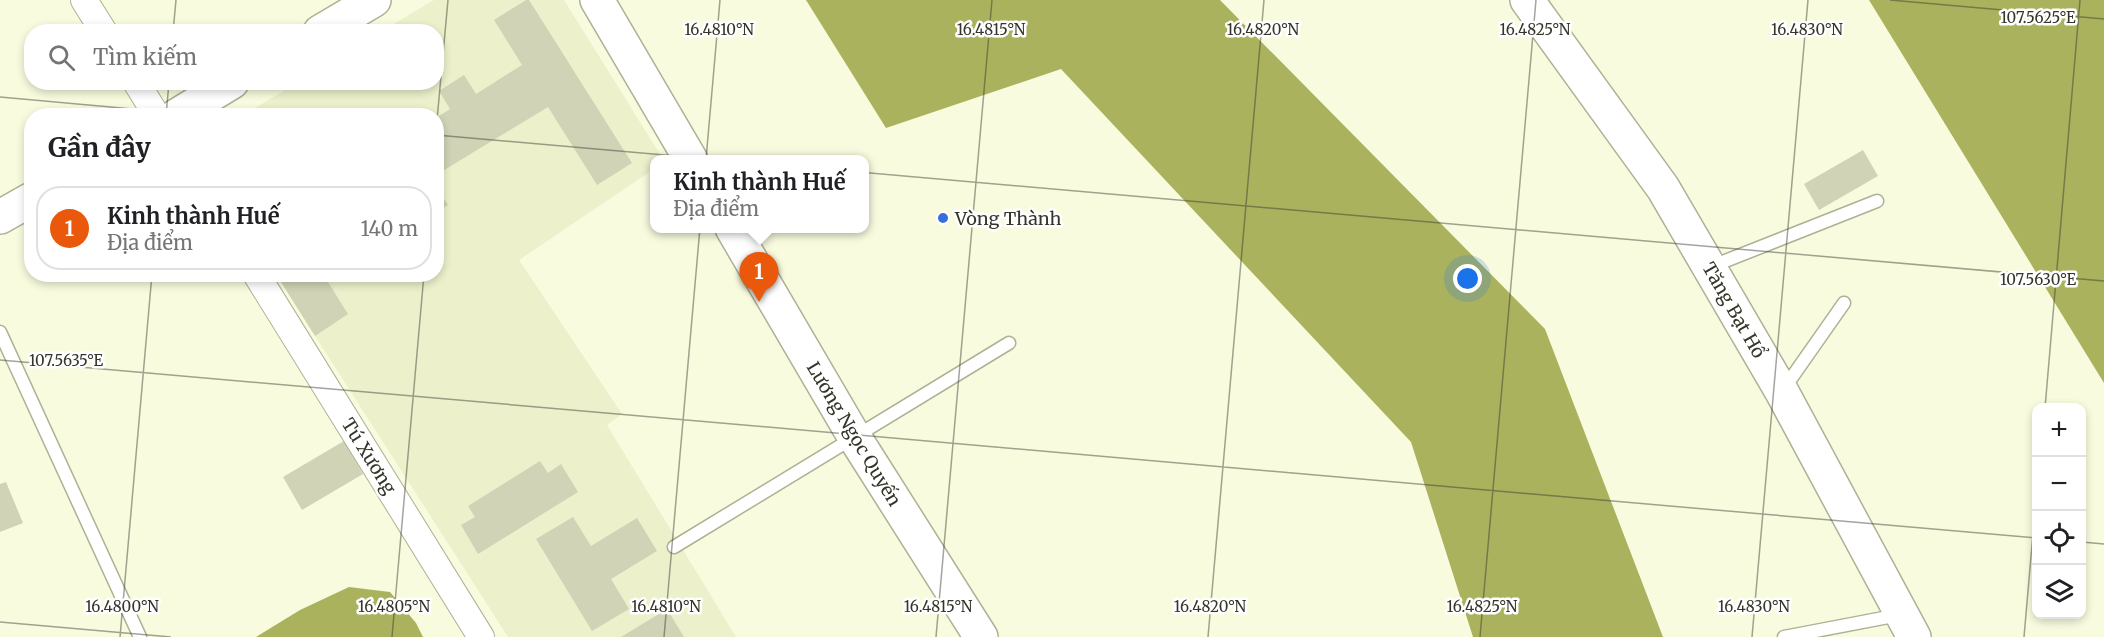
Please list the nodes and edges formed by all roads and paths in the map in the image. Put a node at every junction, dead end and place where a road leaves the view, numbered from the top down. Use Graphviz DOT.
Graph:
graph roads {
  1 [pos="84,0"];
  2 [pos="374,0"];
  3 [pos="597,0"];
  4 [pos="1527,0"];
  5 [pos="99,24"];
  6 [pos="334,24"];
  7 [pos="141,90"];
  8 [pos="219,90"];
  9 [pos="152,108"];
  10 [pos="189,108"];
  11 [pos="689,155"];
  12 [pos="1876,201"];
  13 [pos="24,204"];
  14 [pos="0,217"];
  15 [pos="735,233"];
  16 [pos="1709,268"];
  17 [pos="261,282"];
  18 [pos="1844,303"];
  19 [pos="0,332"];
  20 [pos="1009,343"];
  21 [pos="1782,392"];
  22 [pos="855,438"];
  23 [pos="674,547"];
  24 [pos="1907,626"];
  25 [pos="140,637"];
  26 [pos="481,637"];
  27 [pos="981,637"];
  28 [pos="1784,637"];
  1 -- 5 [label="street"];
  2 -- 6 [label="main road"];
  3 -- 11 [label="main road"];
  4 -- 16 [label="main road, Tăng Bạt Hổ"];
  7 -- 9 [label="street"];
  8 -- 10 [label="main road"];
  12 -- 16 [label="lane"];
  13 -- 14 [label="main road"];
  15 -- 22 [label="main road, Lương Ngọc Quyến"];
  16 -- 21 [label="main road, Tăng Bạt Hổ"];
  17 -- 26 [label="street, Tú Xương"];
  18 -- 21 [label="lane"];
  19 -- 25 [label="lane"];
  20 -- 22 [label="lane"];
  21 -- 24 [label="main road, Tăng Bạt Hổ"];
  22 -- 23 [label="lane"];
  22 -- 27 [label="main road, Lương Ngọc Quyến"];
  24 -- 28 [label="lane"];
}
